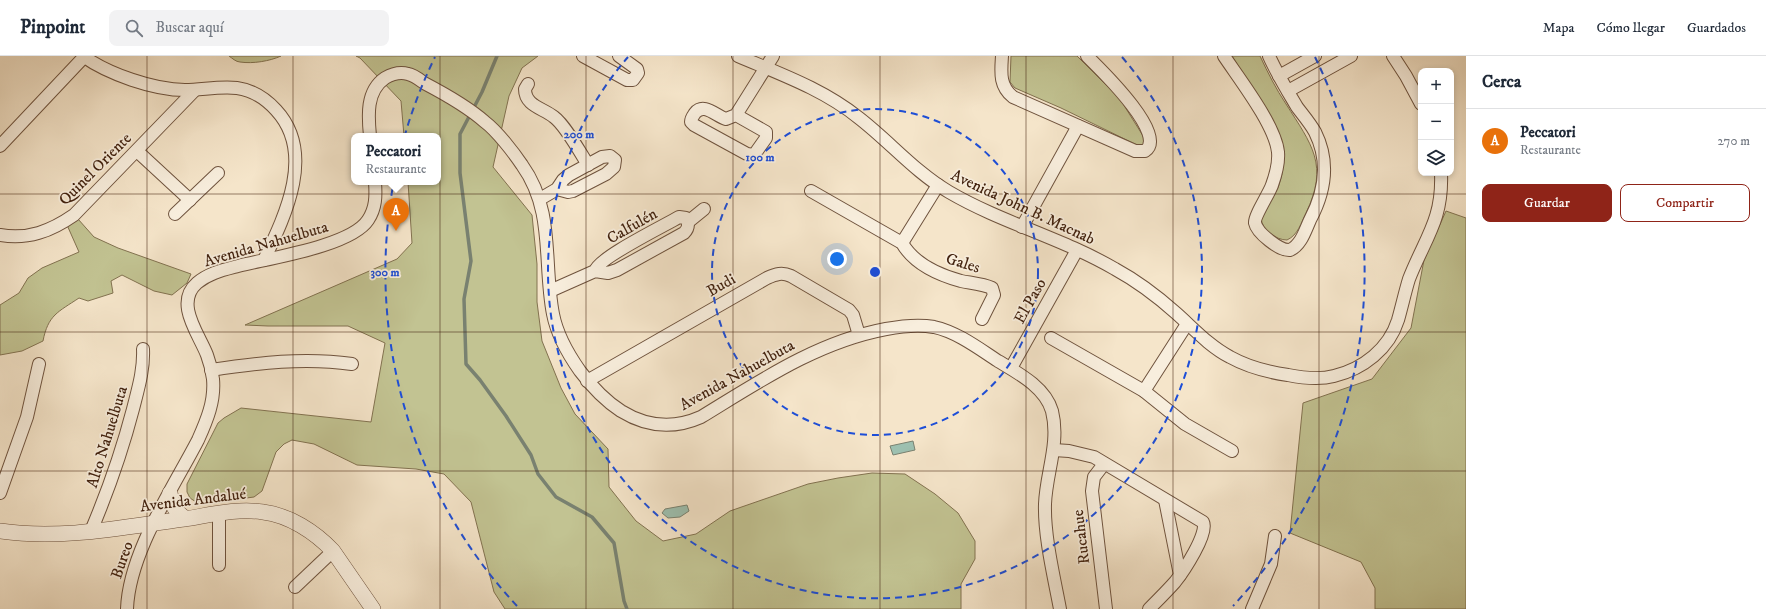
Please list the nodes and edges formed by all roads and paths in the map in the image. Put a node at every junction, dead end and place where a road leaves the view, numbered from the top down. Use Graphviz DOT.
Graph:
graph roads {
  1 [pos="583,56"];
  2 [pos="619,56"];
  3 [pos="738,56"];
  4 [pos="773,56"];
  5 [pos="1002,56"];
  6 [pos="1087,56"];
  7 [pos="1224,56"];
  8 [pos="1269,56"];
  9 [pos="1315,56"];
  10 [pos="1351,56"];
  11 [pos="1393,56"];
  12 [pos="83,57"];
  13 [pos="766,67"];
  14 [pos="1279,76"];
  15 [pos="528,84"];
  16 [pos="195,90"];
  17 [pos="1288,91"];
  18 [pos="1418,98"];
  19 [pos="736,115"];
  20 [pos="1078,126"];
  21 [pos="370,133"];
  22 [pos="0,146"];
  23 [pos="137,150"];
  24 [pos="588,165"];
  25 [pos="218,173"];
  26 [pos="1441,176"];
  27 [pos="375,185"];
  28 [pos="938,185"];
  29 [pos="557,189"];
  30 [pos="811,191"];
  31 [pos="540,199"];
  32 [pos="190,200"];
  33 [pos="704,209"];
  34 [pos="175,214"];
  35 [pos="1022,227"];
  36 [pos="0,235"];
  37 [pos="902,243"];
  38 [pos="1077,250"];
  39 [pos="264,260"];
  40 [pos="550,291"];
  41 [pos="982,319"];
  42 [pos="1187,324"];
  43 [pos="859,335"];
  44 [pos="1051,338"];
  45 [pos="144,349"];
  46 [pos="39,364"];
  47 [pos="352,364"];
  48 [pos="1011,368"];
  49 [pos="211,370"];
  50 [pos="588,381"];
  51 [pos="1144,390"];
  52 [pos="1054,450"];
  53 [pos="1232,451"];
  54 [pos="1104,464"];
  55 [pos="0,493"];
  56 [pos="170,494"];
  57 [pos="1165,500"];
  58 [pos="219,514"];
  59 [pos="185,518"];
  60 [pos="154,522"];
  61 [pos="0,531"];
  62 [pos="91,531"];
  63 [pos="1275,536"];
  64 [pos="333,551"];
  65 [pos="219,565"];
  66 [pos="1180,575"];
  67 [pos="295,587"];
  68 [pos="127,609"];
  69 [pos="372,609"];
  70 [pos="1060,609"];
  71 [pos="1106,609"];
  72 [pos="1149,609"];
  73 [pos="1252,609"];
  1 -- 2 [label="street"];
  3 -- 13 [label="street, Avenida John B. Macnab"];
  4 -- 13 [label="street"];
  5 -- 20 [label="street"];
  6 -- 20 [label="street"];
  7 -- 17 [label="street"];
  8 -- 14 [label="street"];
  9 -- 14 [label="street"];
  10 -- 17 [label="street"];
  11 -- 18 [label="street"];
  12 -- 16 [label="street"];
  12 -- 22 [label="street"];
  13 -- 19 [label="street"];
  13 -- 28 [label="street, Avenida John B. Macnab"];
  14 -- 17 [label="street"];
  15 -- 24 [label="street"];
  16 -- 23 [label="street, Quinel Oriente"];
  16 -- 39 [label="street"];
  19 -- 19 [label="street"];
  20 -- 35 [label="street"];
  21 -- 31 [label="street, Avenida Nahuelbuta"];
  23 -- 32 [label="street"];
  23 -- 36 [label="street, Quinel Oriente"];
  24 -- 29 [label="street"];
  24 -- 29 [label="street"];
  25 -- 32 [label="street"];
  26 -- 42 [label="street, Avenida John B. Macnab"];
  27 -- 39 [label="street, Avenida Nahuelbuta"];
  28 -- 35 [label="street, Avenida John B. Macnab"];
  28 -- 37 [label="street"];
  29 -- 31 [label="street"];
  30 -- 37 [label="street, Gales"];
  31 -- 40 [label="street, Avenida Nahuelbuta"];
  32 -- 34 [label="street"];
  33 -- 40 [label="street, Calfulén"];
  35 -- 38 [label="street, Avenida John B. Macnab"];
  37 -- 41 [label="street, Gales"];
  38 -- 42 [label="street, Avenida John B. Macnab"];
  38 -- 48 [label="street, El Paso"];
  39 -- 49 [label="street, Avenida Nahuelbuta"];
  40 -- 50 [label="street, Avenida Nahuelbuta"];
  42 -- 51 [label="street"];
  43 -- 48 [label="street, Avenida Nahuelbuta"];
  43 -- 50 [label="street, Avenida Nahuelbuta"];
  43 -- 50 [label="street, Budi"];
  44 -- 51 [label="street"];
  45 -- 62 [label="street, Alto Nahuelbuta"];
  46 -- 55 [label="street"];
  47 -- 49 [label="street"];
  48 -- 52 [label="street, Avenida Nahuelbuta"];
  49 -- 56 [label="street, Avenida Nahuelbuta"];
  51 -- 53 [label="street"];
  52 -- 54 [label="street"];
  52 -- 70 [label="street, Avenida Nahuelbuta"];
  54 -- 57 [label="street"];
  54 -- 71 [label="street, Rucahue"];
  56 -- 59 [label="street"];
  56 -- 60 [label="street, Avenida Nahuelbuta"];
  57 -- 66 [label="street"];
  57 -- 66 [label="street"];
  58 -- 59 [label="street, Avenida Andalué"];
  58 -- 64 [label="street, Avenida Andalué"];
  58 -- 65 [label="street"];
  59 -- 60 [label="street, Avenida Andalué"];
  60 -- 62 [label="street, Avenida Andalué"];
  60 -- 68 [label="street, Bureo"];
  61 -- 62 [label="street, Avenida Andalué"];
  63 -- 73 [label="street"];
  64 -- 67 [label="street"];
  64 -- 69 [label="street, Avenida Andalué"];
  66 -- 72 [label="street"];
}
